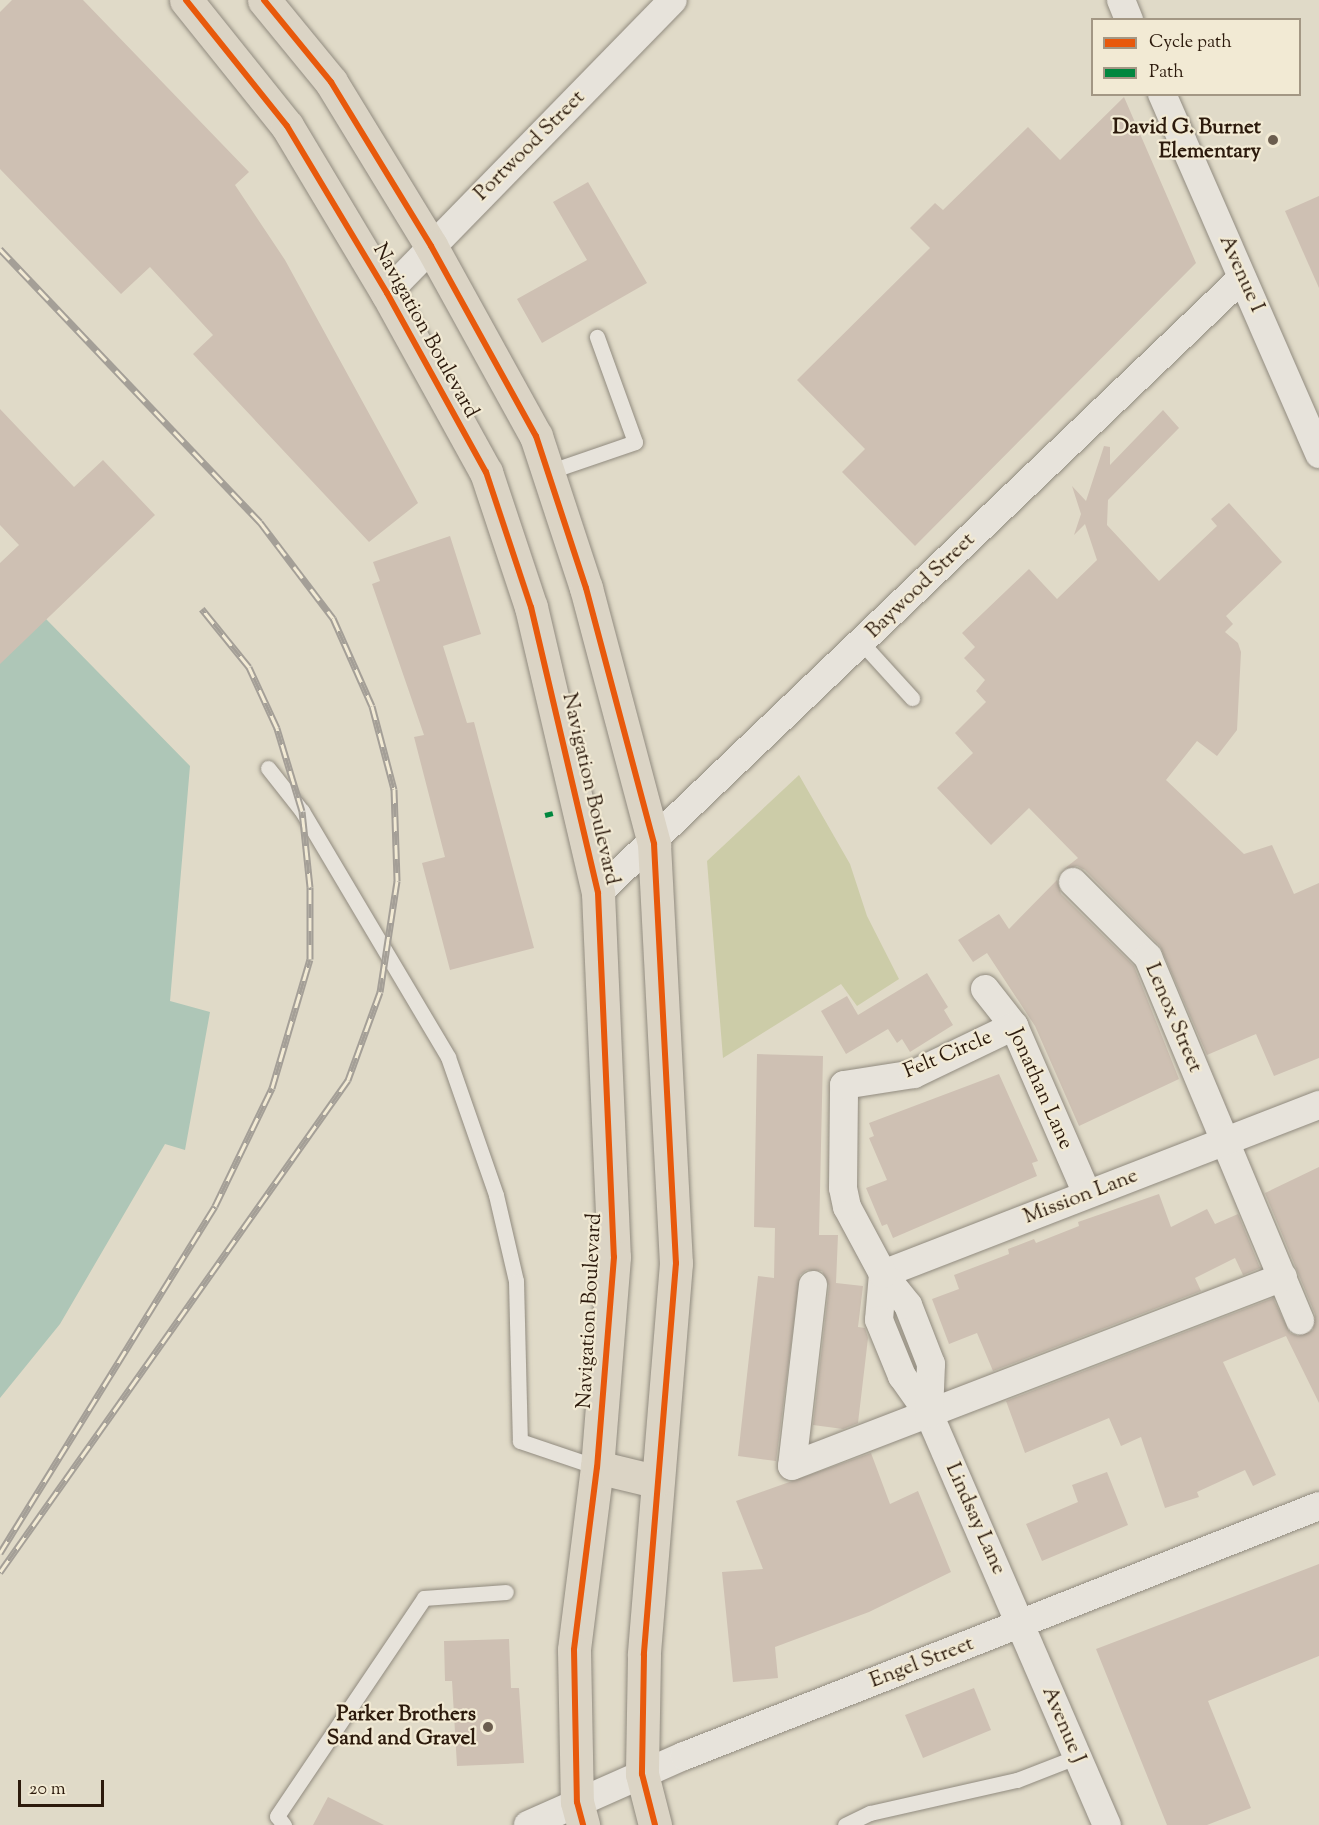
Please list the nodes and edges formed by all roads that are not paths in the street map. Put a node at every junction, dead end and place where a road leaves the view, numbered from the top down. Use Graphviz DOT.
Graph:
graph roads {
  1 [pos="186,0"];
  2 [pos="264,0"];
  3 [pos="673,0"];
  4 [pos="1121,0"];
  5 [pos="1128,18"];
  6 [pos="1163,96"];
  7 [pos="431,246"];
  8 [pos="1242,278"];
  9 [pos="387,293"];
  10 [pos="597,337"];
  11 [pos="1319,454"];
  12 [pos="548,472"];
  13 [pos="861,642"];
  14 [pos="912,698"];
  15 [pos="268,768"];
  16 [pos="654,844"];
  17 [pos="1073,882"];
  18 [pos="598,893"];
  19 [pos="985,989"];
  20 [pos="1014,1026"];
  21 [pos="844,1085"];
  22 [pos="1319,1105"];
  23 [pos="1227,1142"];
  24 [pos="1087,1194"];
  25 [pos="883,1274"];
  26 [pos="1283,1277"];
  27 [pos="813,1285"];
  28 [pos="1300,1320"];
  29 [pos="929,1414"];
  30 [pos="597,1467"];
  31 [pos="655,1481"];
  32 [pos="1319,1506"];
  33 [pos="506,1592"];
  34 [pos="1021,1624"];
  35 [pos="1076,1757"];
  36 [pos="642,1774"];
  37 [pos="580,1814"];
  38 [pos="284,1825"];
  39 [pos="528,1825"];
  40 [pos="655,1825"];
  41 [pos="845,1825"];
  42 [pos="1107,1825"];
  1 -- 9 [label="main road, Navigation Boulevard"];
  2 -- 7 [label="main road"];
  3 -- 7 [label="street, Portwood Street"];
  4 -- 5 [label="street"];
  6 -- 8 [label="street, Avenue I"];
  7 -- 9 [label="street, Portwood Street"];
  7 -- 12 [label="main road"];
  8 -- 11 [label="street, Avenue I"];
  8 -- 13 [label="street, Baywood Street"];
  9 -- 18 [label="main road, Navigation Boulevard"];
  10 -- 12 [label="lane"];
  12 -- 16 [label="main road"];
  13 -- 14 [label="lane"];
  13 -- 16 [label="street, Baywood Street"];
  15 -- 30 [label="lane"];
  16 -- 18 [label="street, Baywood Street"];
  16 -- 31 [label="main road"];
  17 -- 23 [label="street, Lenox Street"];
  18 -- 30 [label="main road, Navigation Boulevard"];
  19 -- 20 [label="street, Jonathan Lane"];
  20 -- 21 [label="street, Felt Circle"];
  20 -- 24 [label="street, Jonathan Lane"];
  21 -- 25 [label="street, Lindsay Lane"];
  22 -- 23 [label="street, Mission Lane"];
  23 -- 24 [label="street, Mission Lane"];
  23 -- 26 [label="street, Lenox Street"];
  24 -- 25 [label="street, Mission Lane"];
  25 -- 29 [label="street, Lindsay Lane"];
  26 -- 28 [label="street, Lenox Street"];
  26 -- 29 [label="street"];
  27 -- 29 [label="street"];
  29 -- 34 [label="street, Lindsay Lane"];
  30 -- 31 [label="main road"];
  30 -- 37 [label="main road, Navigation Boulevard"];
  31 -- 36 [label="main road"];
  32 -- 34 [label="street, Engel Street"];
  33 -- 38 [label="lane"];
  34 -- 35 [label="street, Avenue J"];
  34 -- 36 [label="street, Engel Street"];
  35 -- 41 [label="lane"];
  35 -- 42 [label="street, Avenue J"];
  36 -- 37 [label="street, Engel Street"];
  36 -- 40 [label="main road"];
  37 -- 39 [label="street, Engel Street"];
}
